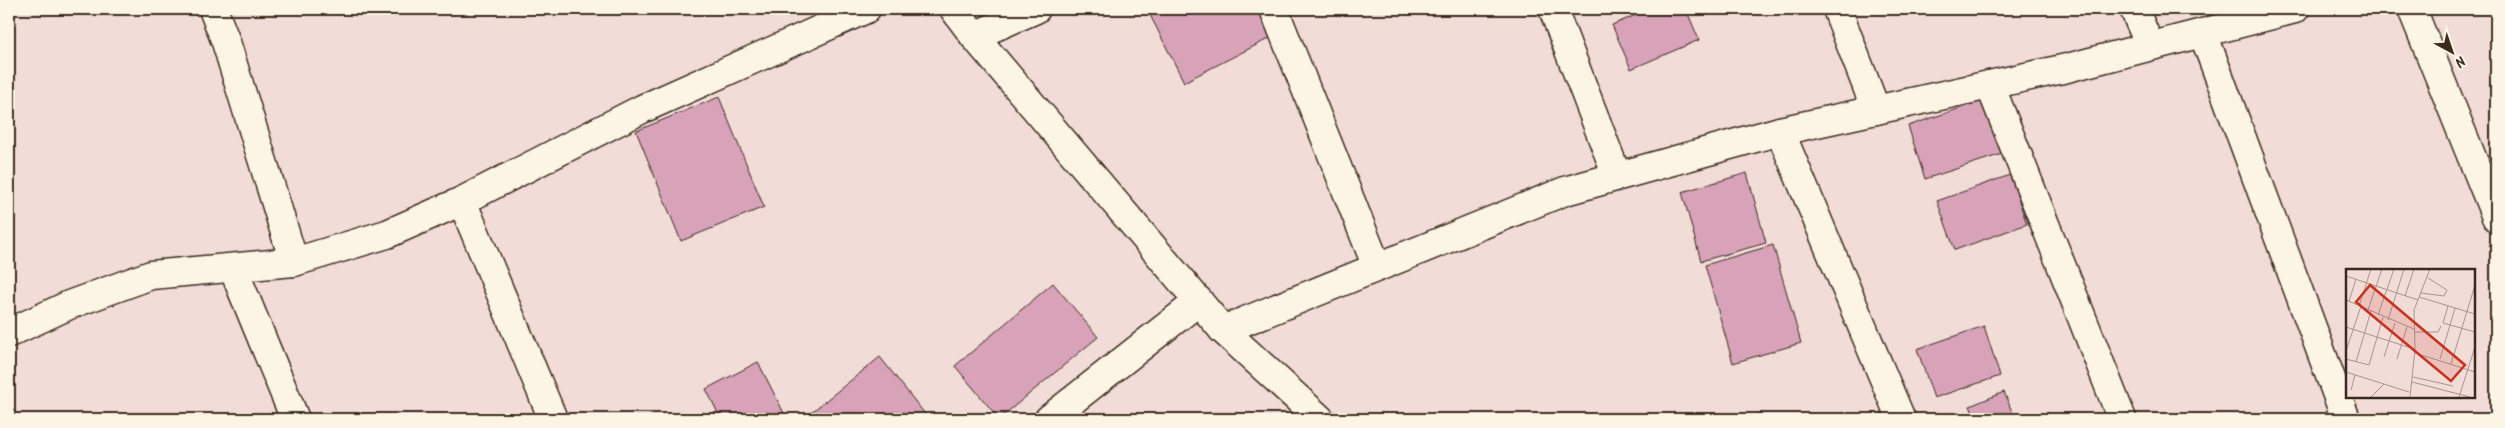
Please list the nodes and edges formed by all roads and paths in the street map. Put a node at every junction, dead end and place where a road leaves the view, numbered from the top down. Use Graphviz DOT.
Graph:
graph roads {
  1 [pos="213,9"];
  2 [pos="866,9"];
  3 [pos="954,9"];
  4 [pos="1036,9"];
  5 [pos="1274,9"];
  6 [pos="1553,9"];
  7 [pos="1837,9"];
  8 [pos="2134,9"];
  9 [pos="2295,9"];
  10 [pos="2412,9"];
  11 [pos="2203,33"];
  12 [pos="974,36"];
  13 [pos="2150,46"];
  14 [pos="1990,85"];
  15 [pos="1876,110"];
  16 [pos="1780,131"];
  17 [pos="1617,176"];
  18 [pos="462,201"];
  19 [pos="2496,217"];
  20 [pos="294,262"];
  21 [pos="1377,267"];
  22 [pos="233,268"];
  23 [pos="1200,301"];
  24 [pos="1223,330"];
  25 [pos="9,333"];
  26 [pos="295,419"];
  27 [pos="553,419"];
  28 [pos="1049,419"];
  29 [pos="1320,419"];
  30 [pos="1901,419"];
  31 [pos="2122,419"];
  32 [pos="2346,419"];
  1 -- 20 [label="street"];
  2 -- 18 [label="street"];
  3 -- 12 [label="street"];
  4 -- 12 [label="street"];
  5 -- 21 [label="street"];
  6 -- 17 [label="street"];
  7 -- 15 [label="street"];
  8 -- 13 [label="street"];
  9 -- 11 [label="street"];
  10 -- 19 [label="street"];
  11 -- 13 [label="street"];
  11 -- 32 [label="street"];
  12 -- 23 [label="street"];
  13 -- 14 [label="street"];
  14 -- 15 [label="street"];
  14 -- 31 [label="street"];
  15 -- 16 [label="street"];
  16 -- 17 [label="street"];
  16 -- 30 [label="street"];
  17 -- 21 [label="street"];
  18 -- 20 [label="street"];
  18 -- 27 [label="street"];
  20 -- 22 [label="street"];
  21 -- 24 [label="street"];
  22 -- 25 [label="street"];
  22 -- 26 [label="street"];
  23 -- 24 [label="street"];
  23 -- 28 [label="street"];
  24 -- 29 [label="street"];
}
